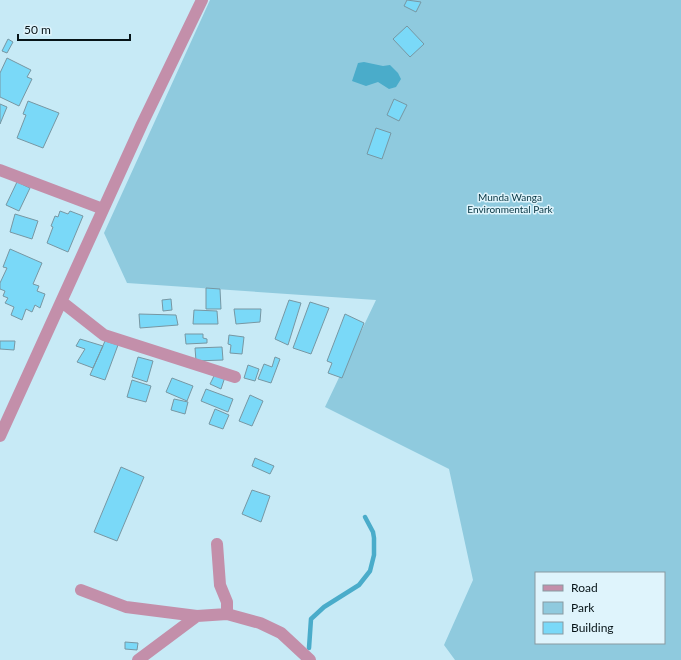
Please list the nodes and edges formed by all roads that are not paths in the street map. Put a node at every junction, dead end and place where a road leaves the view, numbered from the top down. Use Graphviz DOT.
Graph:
graph roads {
  1 [pos="202,0"];
  2 [pos="0,170"];
  3 [pos="103,208"];
  4 [pos="62,302"];
  5 [pos="235,377"];
  6 [pos="0,436"];
  7 [pos="217,544"];
  8 [pos="82,590"];
  9 [pos="227,614"];
  10 [pos="197,616"];
  11 [pos="138,660"];
  12 [pos="310,660"];
  1 -- 3 [label="street"];
  2 -- 3 [label="street"];
  3 -- 4 [label="street"];
  4 -- 5 [label="street"];
  4 -- 6 [label="street"];
  7 -- 9 [label="street"];
  8 -- 10 [label="street"];
  9 -- 10 [label="street"];
  9 -- 12 [label="street"];
  10 -- 11 [label="street"];
}
